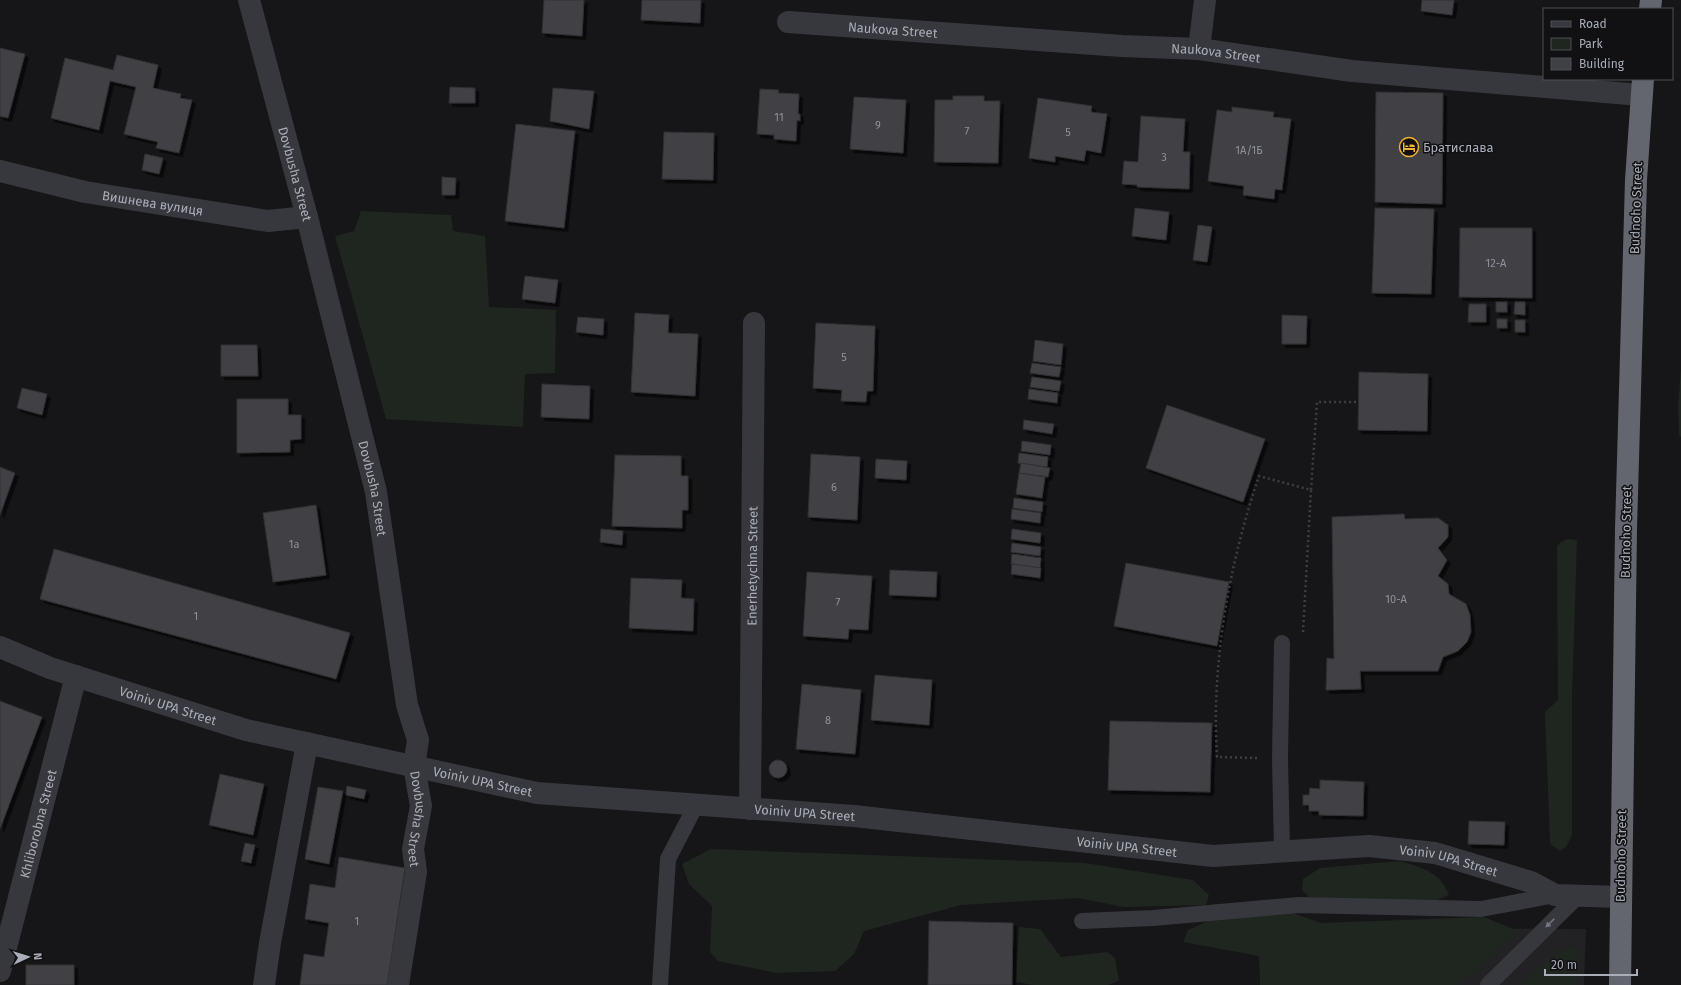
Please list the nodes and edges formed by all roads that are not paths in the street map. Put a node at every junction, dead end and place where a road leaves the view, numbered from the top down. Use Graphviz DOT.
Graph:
graph roads {
  1 [pos="249,0"];
  2 [pos="1205,0"];
  3 [pos="788,22"];
  4 [pos="1200,49"];
  5 [pos="1642,87"];
  6 [pos="0,171"];
  7 [pos="307,217"];
  8 [pos="754,323"];
  9 [pos="1282,643"];
  10 [pos="0,647"];
  11 [pos="76,676"];
  12 [pos="307,743"];
  13 [pos="414,766"];
  14 [pos="696,805"];
  15 [pos="750,809"];
  16 [pos="1282,851"];
  17 [pos="1555,895"];
  18 [pos="1578,896"];
  19 [pos="1621,897"];
  20 [pos="1082,921"];
  21 [pos="0,971"];
  22 [pos="264,985"];
  23 [pos="398,985"];
  24 [pos="660,985"];
  25 [pos="1488,985"];
  26 [pos="1620,985"];
  1 -- 7 [label="street, Dovbusha Street"];
  2 -- 4 [label="street"];
  3 -- 4 [label="street, Naukova Street"];
  4 -- 5 [label="street, Naukova Street"];
  5 -- 19 [label="highway, Budnoho Street"];
  6 -- 7 [label="street, Вишнева вулиця"];
  7 -- 13 [label="street, Dovbusha Street"];
  8 -- 15 [label="street, Enerhetychna Street"];
  9 -- 16 [label="lane"];
  10 -- 11 [label="street, Voiniv UPA Street"];
  11 -- 12 [label="street, Voiniv UPA Street"];
  11 -- 21 [label="street, Khliborobna Street"];
  12 -- 13 [label="street, Voiniv UPA Street"];
  12 -- 22 [label="street"];
  13 -- 14 [label="street, Voiniv UPA Street"];
  13 -- 23 [label="street, Dovbusha Street"];
  14 -- 15 [label="street, Voiniv UPA Street"];
  14 -- 24 [label="lane"];
  15 -- 16 [label="street, Voiniv UPA Street"];
  16 -- 17 [label="street, Voiniv UPA Street"];
  17 -- 18 [label="street, Voiniv UPA Street"];
  17 -- 20 [label="lane"];
  18 -- 19 [label="street, Voiniv UPA Street"];
  18 -- 25 [label="lane, one-way"];
  19 -- 26 [label="highway, Budnoho Street"];
}
